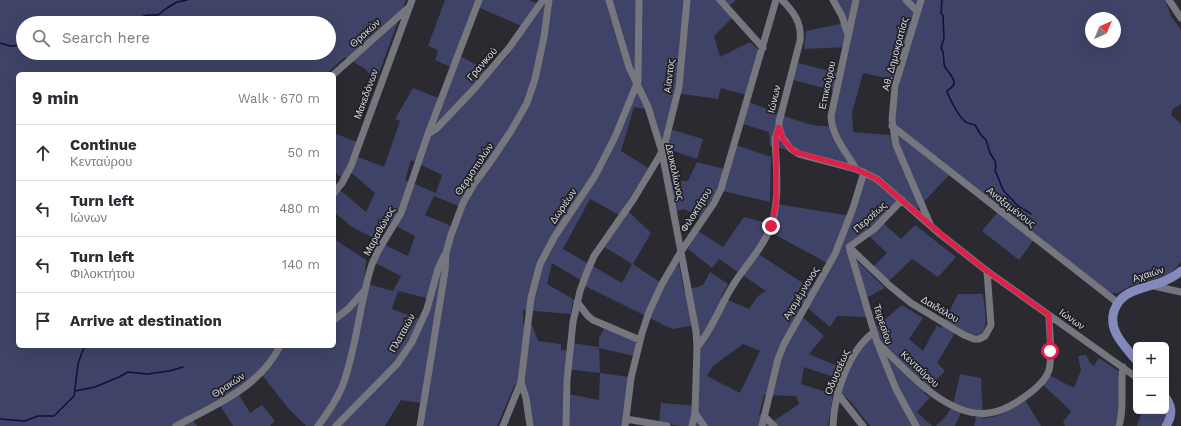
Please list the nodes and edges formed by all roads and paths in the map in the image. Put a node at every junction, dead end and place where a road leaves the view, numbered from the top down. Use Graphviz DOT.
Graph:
graph roads {
  1 [pos="479,0"];
  2 [pos="543,0"];
  3 [pos="549,0"];
  4 [pos="609,0"];
  5 [pos="639,0"];
  6 [pos="687,0"];
  7 [pos="720,0"];
  8 [pos="776,0"];
  9 [pos="782,0"];
  10 [pos="833,0"];
  11 [pos="856,0"];
  12 [pos="906,0"];
  13 [pos="921,0"];
  14 [pos="1169,0"];
  15 [pos="411,3"];
  16 [pos="917,12"];
  17 [pos="1181,18"];
  18 [pos="848,35"];
  19 [pos="763,48"];
  20 [pos="336,72"];
  21 [pos="637,84"];
  22 [pos="892,126"];
  23 [pos="779,127"];
  24 [pos="428,134"];
  25 [pos="662,152"];
  26 [pos="856,169"];
  27 [pos="864,172"];
  28 [pos="336,190"];
  29 [pos="902,200"];
  30 [pos="931,226"];
  31 [pos="840,242"];
  32 [pos="849,247"];
  33 [pos="446,253"];
  34 [pos="680,253"];
  35 [pos="987,271"];
  36 [pos="1181,271"];
  37 [pos="1154,286"];
  38 [pos="365,290"];
  39 [pos="1181,292"];
  40 [pos="577,302"];
  41 [pos="1118,303"];
  42 [pos="1049,315"];
  43 [pos="336,318"];
  44 [pos="874,332"];
  45 [pos="640,340"];
  46 [pos="878,342"];
  47 [pos="697,347"];
  48 [pos="279,348"];
  49 [pos="1133,356"];
  50 [pos="1123,368"];
  51 [pos="1133,375"];
  52 [pos="521,382"];
  53 [pos="838,393"];
  54 [pos="1169,404"];
  55 [pos="695,413"];
  56 [pos="764,416"];
  57 [pos="625,423"];
  58 [pos="176,426"];
  59 [pos="318,426"];
  60 [pos="336,426"];
  61 [pos="420,426"];
  62 [pos="502,426"];
  63 [pos="530,426"];
  64 [pos="566,426"];
  65 [pos="667,426"];
  66 [pos="692,426"];
  67 [pos="704,426"];
  68 [pos="762,426"];
  69 [pos="774,426"];
  70 [pos="833,426"];
  71 [pos="863,426"];
  72 [pos="916,426"];
  73 [pos="1119,426"];
  74 [pos="1166,426"];
  1 -- 24 [label="street, Μαραθώνος"];
  2 -- 24 [label="street, Γρανικού"];
  3 -- 33 [label="street, Θερμοπυλών"];
  4 -- 21 [label="street, Δευκαλίωνος"];
  5 -- 21 [label="street, Δωριέων"];
  6 -- 25 [label="street, Aiαντος"];
  7 -- 19 [label="street"];
  8 -- 19 [label="street, Φιλοκτήτου"];
  9 -- 23 [label="street, Ιώνων"];
  10 -- 18 [label="street"];
  11 -- 18 [label="street, Επικούρου"];
  12 -- 16 [label="street"];
  13 -- 16 [label="street, Αθ. Δημοκρατίας"];
  14 -- 17 [label="street"];
  15 -- 20 [label="street, Θρακών"];
  15 -- 28 [label="street, Μακεδόνων"];
  16 -- 22 [label="street, Αθ. Δημοκρατίας"];
  18 -- 26 [label="street, Επικούρου"];
  19 -- 34 [label="street, Φιλοκτήτου"];
  21 -- 25 [label="street, Δευκαλίωνος"];
  21 -- 52 [label="street, Δωριέων"];
  22 -- 30 [label="street, Αθ. Δημοκρατίας"];
  22 -- 41 [label="street, Αναξαμένους"];
  23 -- 26 [label="street, Ιώνων"];
  23 -- 47 [label="street"];
  24 -- 38 [label="street, Μαραθώνος"];
  25 -- 34 [label="street, Δευκαλίωνος"];
  25 -- 40 [label="street"];
  26 -- 27 [label="street, Ιώνων"];
  27 -- 29 [label="street, Ιώνων"];
  27 -- 31 [label="street, Αγαμέμνονος"];
  29 -- 30 [label="street, Ιώνων"];
  29 -- 32 [label="street, Περσέως"];
  30 -- 35 [label="street, Ιώνων"];
  31 -- 32 [label="street, Δαιδάλου"];
  31 -- 56 [label="street, Αγαμέμνονος"];
  32 -- 35 [label="street, Δαιδάλου"];
  32 -- 44 [label="street, Τειρεσίου"];
  33 -- 60 [label="street, Πλαταιών"];
  33 -- 61 [label="street, Θερμοπυλών"];
  34 -- 45 [label="street, Φιλοκτήτου"];
  34 -- 47 [label="street, Δευκαλίωνος"];
  35 -- 42 [label="street, Ιώνων"];
  36 -- 37 [label="main road, Αχαιών"];
  37 -- 39 [label="street"];
  37 -- 41 [label="main road, Αχαιών"];
  38 -- 43 [label="street"];
  38 -- 59 [label="street, Μαραθώνος"];
  40 -- 45 [label="street"];
  40 -- 64 [label="street"];
  41 -- 49 [label="main road"];
  42 -- 46 [label="street, Κενταύρου"];
  42 -- 50 [label="street, Ιώνων"];
  44 -- 46 [label="street, Τειρεσίου"];
  44 -- 53 [label="street, Οδυσσέως"];
  45 -- 57 [label="street, Φιλοκτήτου"];
  46 -- 72 [label="street, Τειρεσίου"];
  47 -- 55 [label="street, Δευκαλίωνος"];
  48 -- 58 [label="street, Θρακών"];
  50 -- 51 [label="street, Ιώνων"];
  50 -- 73 [label="street"];
  52 -- 62 [label="street, Δωριέων"];
  52 -- 63 [label="street"];
  53 -- 70 [label="street, Οδυσσέως"];
  53 -- 71 [label="street"];
  54 -- 74 [label="main road"];
  55 -- 66 [label="street, Δευκαλίωνος"];
  55 -- 67 [label="street"];
  56 -- 68 [label="street, Αγαμέμνονος"];
  56 -- 69 [label="street"];
  57 -- 65 [label="street"];
}
